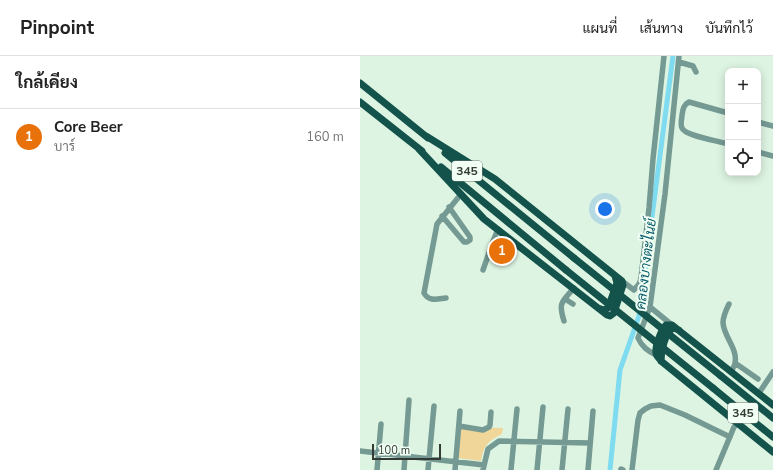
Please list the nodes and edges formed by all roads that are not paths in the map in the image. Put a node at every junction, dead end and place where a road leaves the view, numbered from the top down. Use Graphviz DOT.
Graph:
graph roads {
  1 [pos="664,56"];
  2 [pos="679,59"];
  3 [pos="696,72"];
  4 [pos="360,83"];
  5 [pos="360,102"];
  6 [pos="725,112"];
  7 [pos="761,123"];
  8 [pos="773,126"];
  9 [pos="426,136"];
  10 [pos="725,143"];
  11 [pos="418,148"];
  12 [pos="761,153"];
  13 [pos="773,156"];
  14 [pos="505,188"];
  15 [pos="461,194"];
  16 [pos="499,196"];
  17 [pos="449,207"];
  18 [pos="442,216"];
  19 [pos="501,217"];
  20 [pos="461,223"];
  21 [pos="497,228"];
  22 [pos="453,230"];
  23 [pos="483,270"];
  24 [pos="615,275"];
  25 [pos="622,281"];
  26 [pos="574,288"];
  27 [pos="446,298"];
  28 [pos="565,299"];
  29 [pos="573,304"];
  30 [pos="729,304"];
  31 [pos="597,308"];
  32 [pos="650,308"];
  33 [pos="564,321"];
  34 [pos="672,325"];
  35 [pos="680,331"];
  36 [pos="656,355"];
  37 [pos="661,361"];
  38 [pos="735,363"];
  39 [pos="731,372"];
  40 [pos="773,372"];
  41 [pos="758,379"];
  42 [pos="759,393"];
  43 [pos="409,400"];
  44 [pos="773,405"];
  45 [pos="434,406"];
  46 [pos="543,407"];
  47 [pos="517,409"];
  48 [pos="568,409"];
  49 [pos="593,410"];
  50 [pos="460,411"];
  51 [pos="490,412"];
  52 [pos="773,418"];
  53 [pos="738,423"];
  54 [pos="381,424"];
  55 [pos="459,426"];
  56 [pos="730,437"];
  57 [pos="773,437"];
  58 [pos="514,441"];
  59 [pos="540,441"];
  60 [pos="565,442"];
  61 [pos="590,442"];
  62 [pos="773,450"];
  63 [pos="360,451"];
  64 [pos="378,453"];
  65 [pos="405,455"];
  66 [pos="429,458"];
  67 [pos="455,461"];
  68 [pos="483,467"];
  69 [pos="378,470"];
  70 [pos="404,470"];
  71 [pos="428,470"];
  72 [pos="455,470"];
  73 [pos="511,470"];
  74 [pos="537,470"];
  75 [pos="562,470"];
  76 [pos="588,470"];
  77 [pos="632,470"];
  78 [pos="716,470"];
  1 -- 25 [label="street"];
  2 -- 3 [label="street"];
  2 -- 32 [label="street"];
  4 -- 9 [label="main road, 345"];
  5 -- 11 [label="main road, 345"];
  6 -- 10 [label="street"];
  7 -- 8 [label="street"];
  9 -- 14 [label="main road"];
  9 -- 16 [label="main road, 345"];
  11 -- 15 [label="main road"];
  11 -- 19 [label="main road, 345"];
  12 -- 13 [label="street"];
  14 -- 16 [label="main road"];
  14 -- 24 [label="main road"];
  15 -- 17 [label="street"];
  15 -- 21 [label="main road"];
  16 -- 52 [label="main road, 345, bridge"];
  17 -- 18 [label="street"];
  17 -- 20 [label="street"];
  18 -- 22 [label="street"];
  18 -- 27 [label="street"];
  19 -- 21 [label="main road"];
  19 -- 57 [label="main road, 345, bridge"];
  20 -- 22 [label="street"];
  20 -- 22 [label="street"];
  21 -- 23 [label="street"];
  21 -- 26 [label="main road"];
  24 -- 25 [label="main road"];
  24 -- 31 [label="main road"];
  25 -- 31 [label="main road"];
  26 -- 28 [label="street"];
  26 -- 31 [label="main road"];
  28 -- 29 [label="street"];
  28 -- 33 [label="street"];
  30 -- 38 [label="street"];
  32 -- 34 [label="street"];
  32 -- 36 [label="street"];
  34 -- 35 [label="main road"];
  34 -- 36 [label="main road"];
  35 -- 37 [label="main road"];
  35 -- 39 [label="main road"];
  36 -- 37 [label="main road"];
  37 -- 53 [label="main road"];
  38 -- 39 [label="street"];
  38 -- 41 [label="street"];
  39 -- 42 [label="main road"];
  40 -- 42 [label="street"];
  42 -- 44 [label="main road"];
  43 -- 65 [label="street"];
  45 -- 66 [label="street"];
  46 -- 59 [label="street"];
  47 -- 58 [label="street"];
  48 -- 60 [label="street"];
  49 -- 61 [label="street"];
  50 -- 55 [label="street"];
  51 -- 55 [label="street"];
  53 -- 56 [label="street"];
  53 -- 62 [label="main road"];
  54 -- 64 [label="street"];
  55 -- 67 [label="street"];
  56 -- 77 [label="street"];
  56 -- 78 [label="street"];
  58 -- 59 [label="street"];
  58 -- 68 [label="street"];
  58 -- 73 [label="street"];
  59 -- 60 [label="street"];
  59 -- 74 [label="street"];
  60 -- 61 [label="street"];
  60 -- 75 [label="street"];
  61 -- 76 [label="street"];
  63 -- 64 [label="street"];
  64 -- 65 [label="street"];
  64 -- 69 [label="street"];
  65 -- 66 [label="street"];
  65 -- 70 [label="street"];
  66 -- 67 [label="street"];
  66 -- 71 [label="street"];
  67 -- 68 [label="street"];
  67 -- 72 [label="street"];
}
